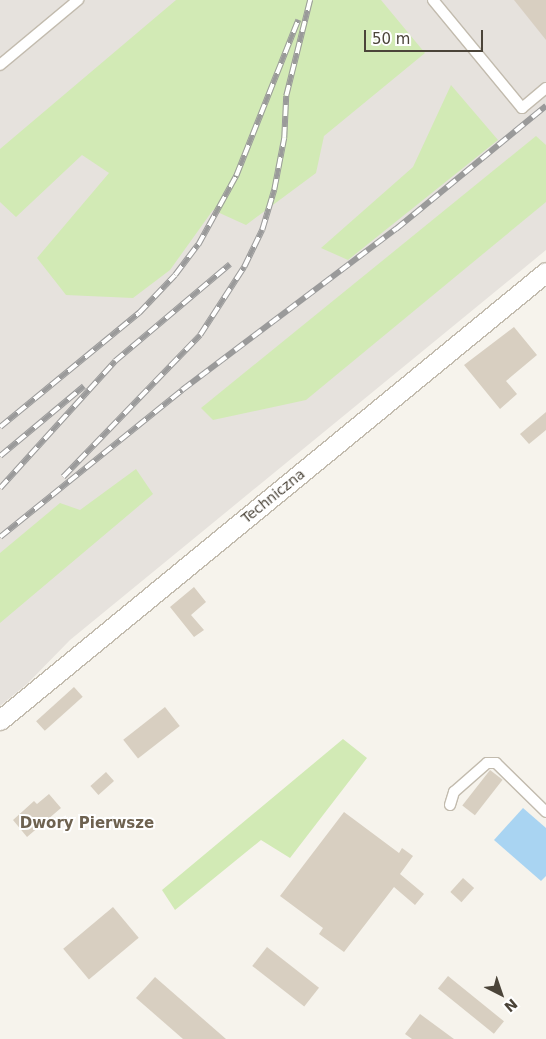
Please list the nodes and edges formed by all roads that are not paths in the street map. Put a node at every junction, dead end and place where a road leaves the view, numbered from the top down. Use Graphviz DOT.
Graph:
graph roads {
  1 [pos="78,0"];
  2 [pos="433,0"];
  3 [pos="0,65"];
  4 [pos="546,88"];
  5 [pos="546,272"];
  6 [pos="0,720"];
  7 [pos="450,804"];
  8 [pos="546,812"];
  1 -- 3 [label="lane"];
  2 -- 4 [label="lane"];
  5 -- 6 [label="street, Techniczna"];
  7 -- 8 [label="lane"];
}
